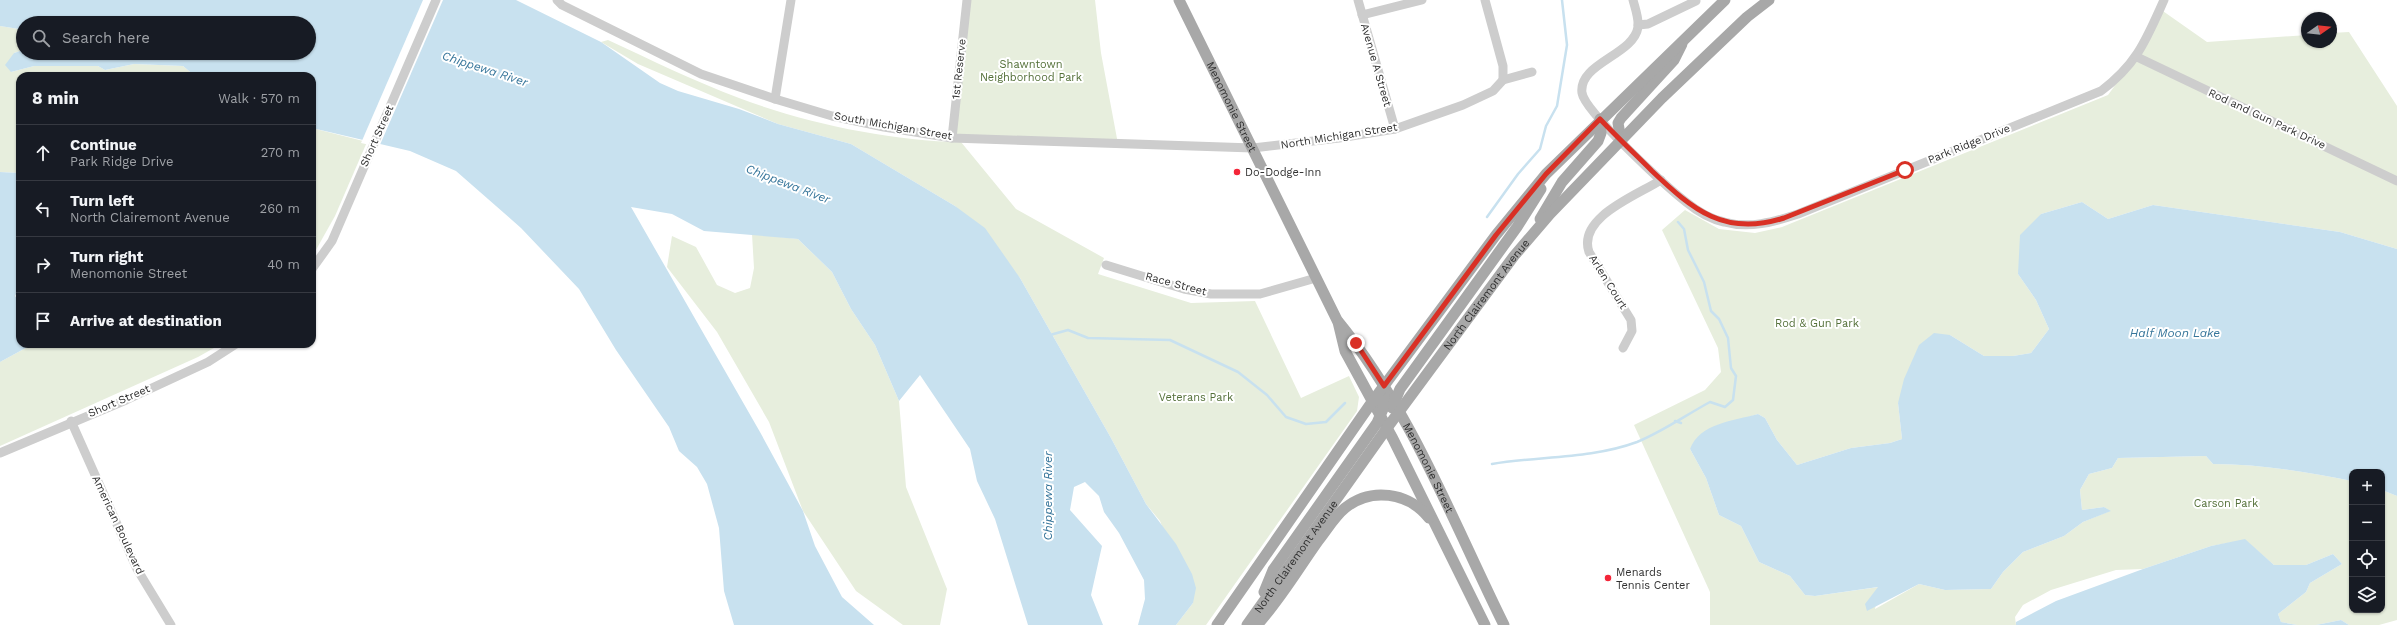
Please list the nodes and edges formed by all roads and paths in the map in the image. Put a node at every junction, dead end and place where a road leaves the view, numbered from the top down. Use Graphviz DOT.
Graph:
graph roads {
  1 [pos="436,0"];
  2 [pos="557,0"];
  3 [pos="791,0"];
  4 [pos="967,0"];
  5 [pos="1179,0"];
  6 [pos="1358,0"];
  7 [pos="1422,0"];
  8 [pos="1485,0"];
  9 [pos="1633,0"];
  10 [pos="1725,0"];
  11 [pos="1769,0"];
  12 [pos="2164,0"];
  13 [pos="1696,1"];
  14 [pos="1362,15"];
  15 [pos="1638,25"];
  16 [pos="1686,37"];
  17 [pos="2136,57"];
  18 [pos="1532,72"];
  19 [pos="1503,80"];
  20 [pos="775,99"];
  21 [pos="1600,119"];
  22 [pos="1394,129"];
  23 [pos="952,138"];
  24 [pos="1621,140"];
  25 [pos="1253,148"];
  26 [pos="1552,168"];
  27 [pos="1661,180"];
  28 [pos="2397,181"];
  29 [pos="1530,237"];
  30 [pos="316,263"];
  31 [pos="1106,265"];
  32 [pos="1316,278"];
  33 [pos="1337,320"];
  34 [pos="230,348"];
  35 [pos="1623,348"];
  36 [pos="1384,386"];
  37 [pos="1372,402"];
  38 [pos="1397,407"];
  39 [pos="1380,416"];
  40 [pos="71,421"];
  41 [pos="1387,428"];
  42 [pos="0,453"];
  43 [pos="1436,525"];
  44 [pos="1256,611"];
  45 [pos="171,625"];
  46 [pos="1217,625"];
  47 [pos="1247,625"];
  48 [pos="1257,625"];
  49 [pos="1485,625"];
  50 [pos="1504,625"];
  1 -- 30 [label="street, Short Street"];
  2 -- 20 [label="street, South Michigan Street"];
  3 -- 20 [label="street"];
  4 -- 23 [label="street, 1st Reserve"];
  5 -- 25 [label="main road, Menomonie Street"];
  6 -- 14 [label="street, Avenue A Street"];
  7 -- 14 [label="street"];
  8 -- 19 [label="street"];
  9 -- 15 [label="street"];
  10 -- 16 [label="main road"];
  11 -- 24 [label="main road, North Clairemont Avenue"];
  12 -- 17 [label="street, Park Ridge Drive"];
  13 -- 15 [label="street"];
  14 -- 22 [label="street, Avenue A Street"];
  15 -- 21 [label="street, Park Ridge Drive"];
  16 -- 21 [label="main road"];
  16 -- 24 [label="main road"];
  17 -- 27 [label="street, Park Ridge Drive"];
  17 -- 28 [label="street, Rod and Gun Park Drive"];
  18 -- 19 [label="street, North Michigan Street"];
  19 -- 22 [label="street, North Michigan Street"];
  20 -- 23 [label="street, South Michigan Street"];
  21 -- 24 [label="street, Park Ridge Drive"];
  21 -- 26 [label="main road"];
  21 -- 29 [label="main road"];
  22 -- 25 [label="street, North Michigan Street"];
  23 -- 25 [label="street, South Michigan Street"];
  24 -- 27 [label="street, Park Ridge Drive"];
  24 -- 29 [label="main road, North Clairemont Avenue"];
  25 -- 32 [label="main road, Menomonie Street"];
  26 -- 36 [label="main road"];
  26 -- 38 [label="main road"];
  27 -- 35 [label="street, Arlen Court"];
  29 -- 38 [label="main road, North Clairemont Avenue"];
  31 -- 32 [label="street, Race Street"];
  32 -- 33 [label="main road, Menomonie Street"];
  33 -- 36 [label="main road, Menomonie Street"];
  33 -- 37 [label="main road, Menomonie Street"];
  34 -- 40 [label="street, Short Street"];
  36 -- 37 [label="main road"];
  36 -- 38 [label="main road, Menomonie Street"];
  36 -- 39 [label="main road"];
  37 -- 39 [label="main road, Menomonie Street"];
  37 -- 46 [label="main road"];
  38 -- 41 [label="main road"];
  38 -- 50 [label="main road, Menomonie Street"];
  39 -- 41 [label="main road, Menomonie Street"];
  39 -- 44 [label="main road"];
  40 -- 42 [label="street, Short Street"];
  40 -- 45 [label="street, American Boulevard"];
  41 -- 43 [label="main road, Menomonie Street"];
  41 -- 44 [label="main road, North Clairemont Avenue"];
  43 -- 48 [label="main road"];
  43 -- 49 [label="main road, Menomonie Street"];
  44 -- 47 [label="main road, North Clairemont Avenue"];
}
